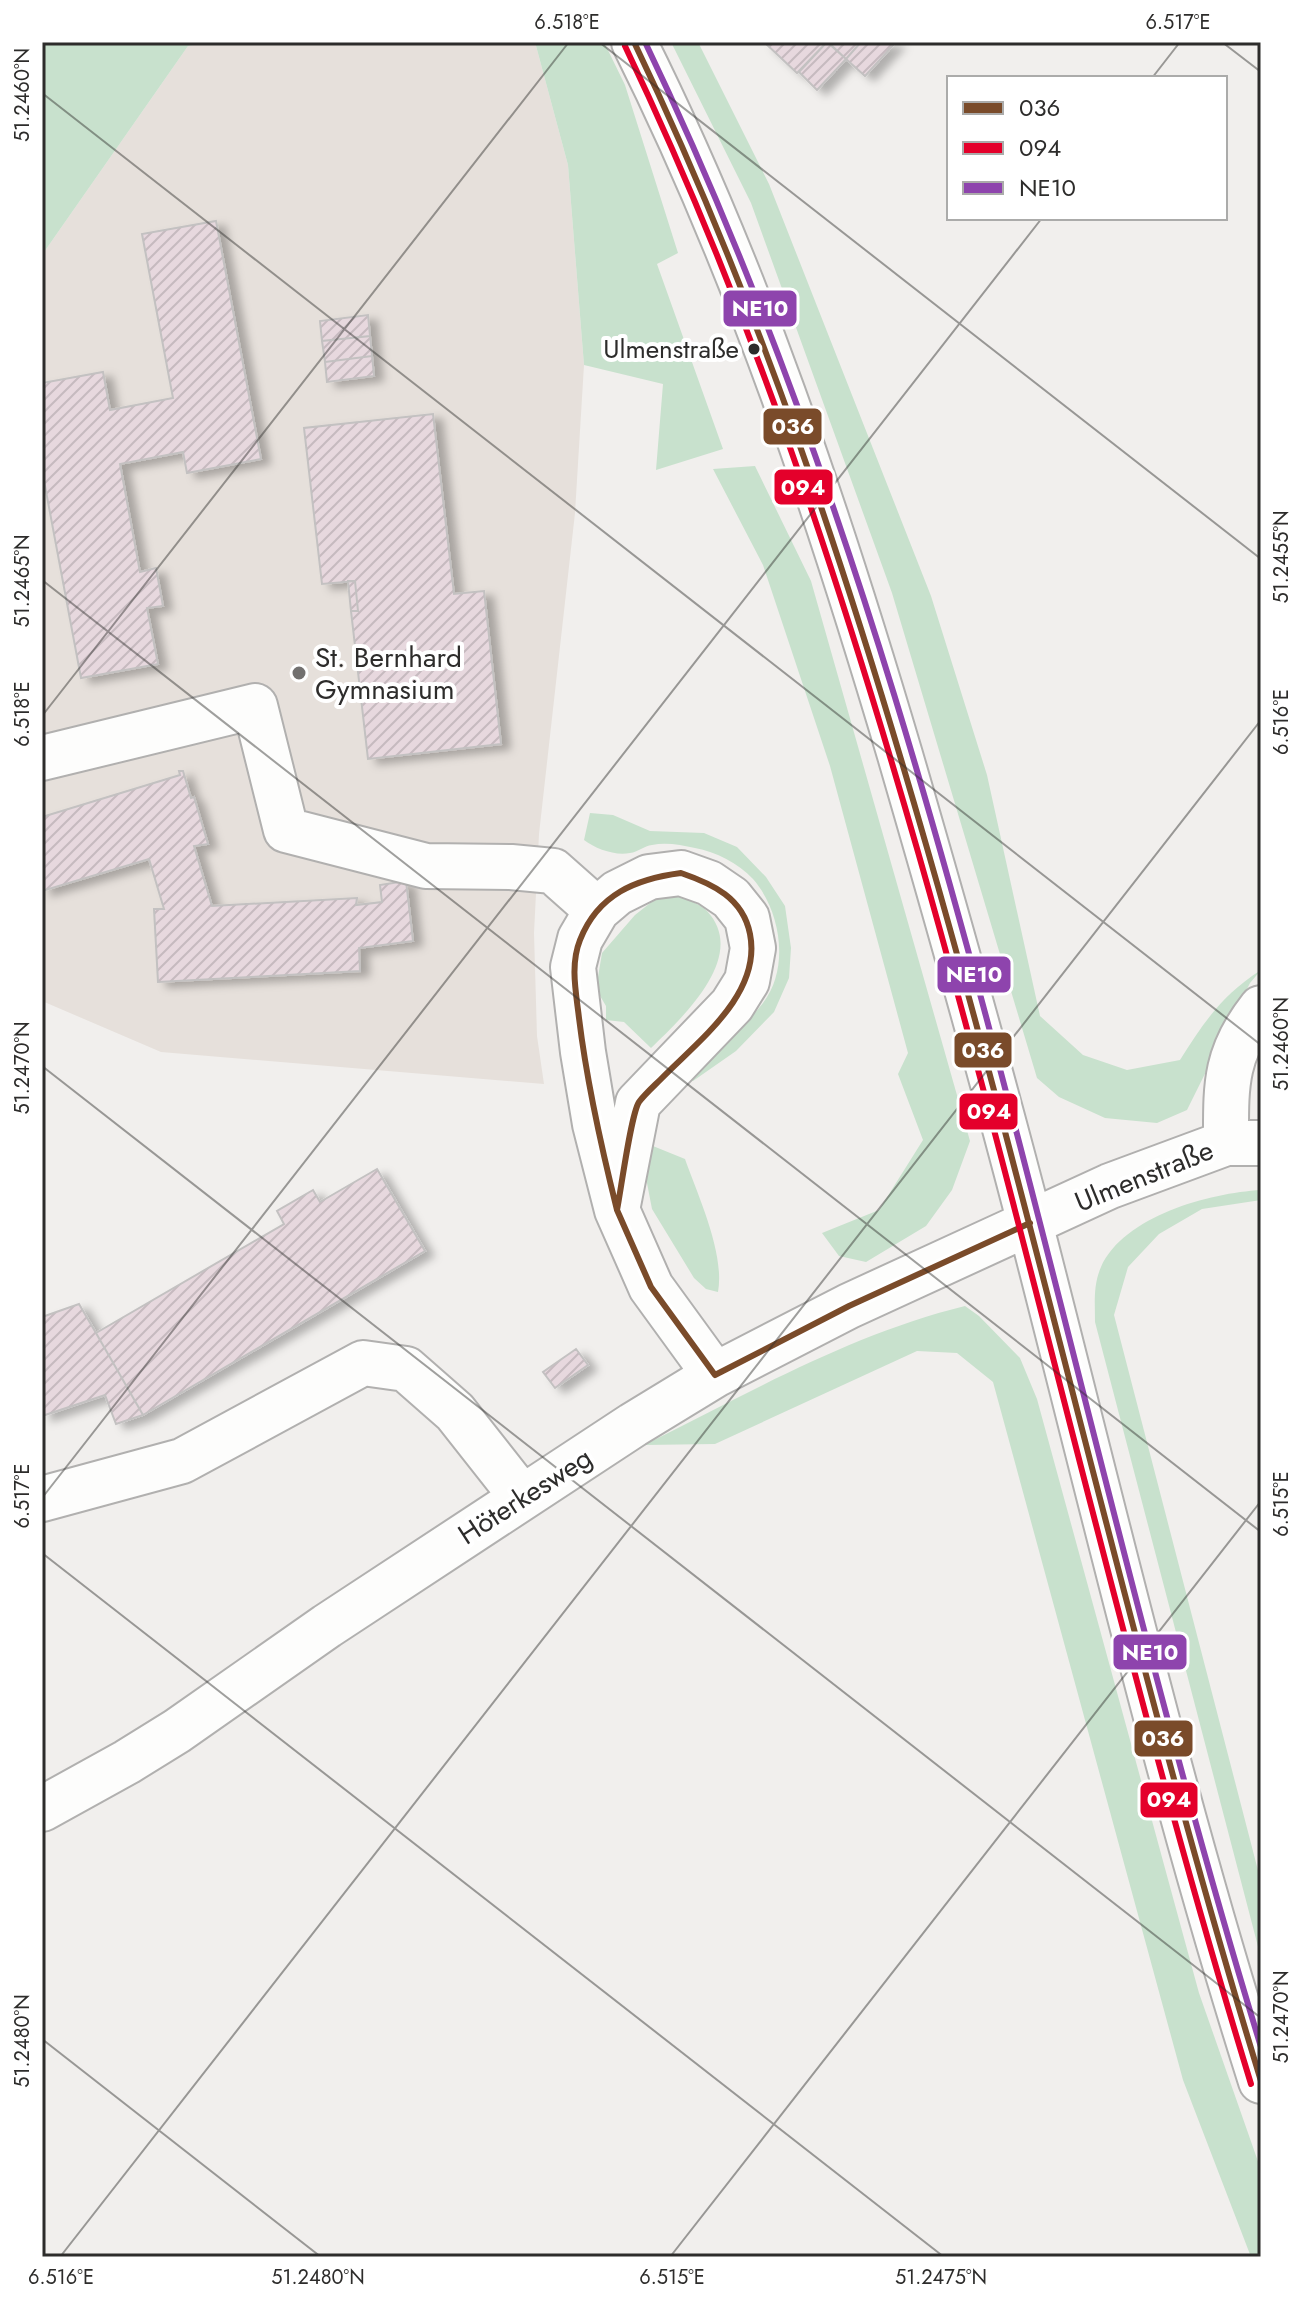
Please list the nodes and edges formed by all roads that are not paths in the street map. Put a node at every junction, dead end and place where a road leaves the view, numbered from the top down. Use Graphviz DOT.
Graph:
graph roads {
  1 [pos="634,42"];
  2 [pos="42,758"];
  3 [pos="597,910"];
  4 [pos="1261,1008"];
  5 [pos="1243,1143"];
  6 [pos="617,1210"];
  7 [pos="1030,1223"];
  8 [pos="715,1375"];
  9 [pos="522,1497"];
  10 [pos="42,1499"];
  11 [pos="42,1809"];
  12 [pos="1261,2081"];
  1 -- 7 [label="street"];
  2 -- 3 [label="street"];
  3 -- 6 [label="street"];
  3 -- 6 [label="street"];
  4 -- 5 [label="street"];
  5 -- 7 [label="street, Ulmenstraße"];
  6 -- 8 [label="street"];
  7 -- 8 [label="street, Höterkesweg"];
  7 -- 12 [label="street"];
  8 -- 9 [label="street, Höterkesweg"];
  9 -- 10 [label="street"];
  9 -- 11 [label="street, Höterkesweg"];
}
